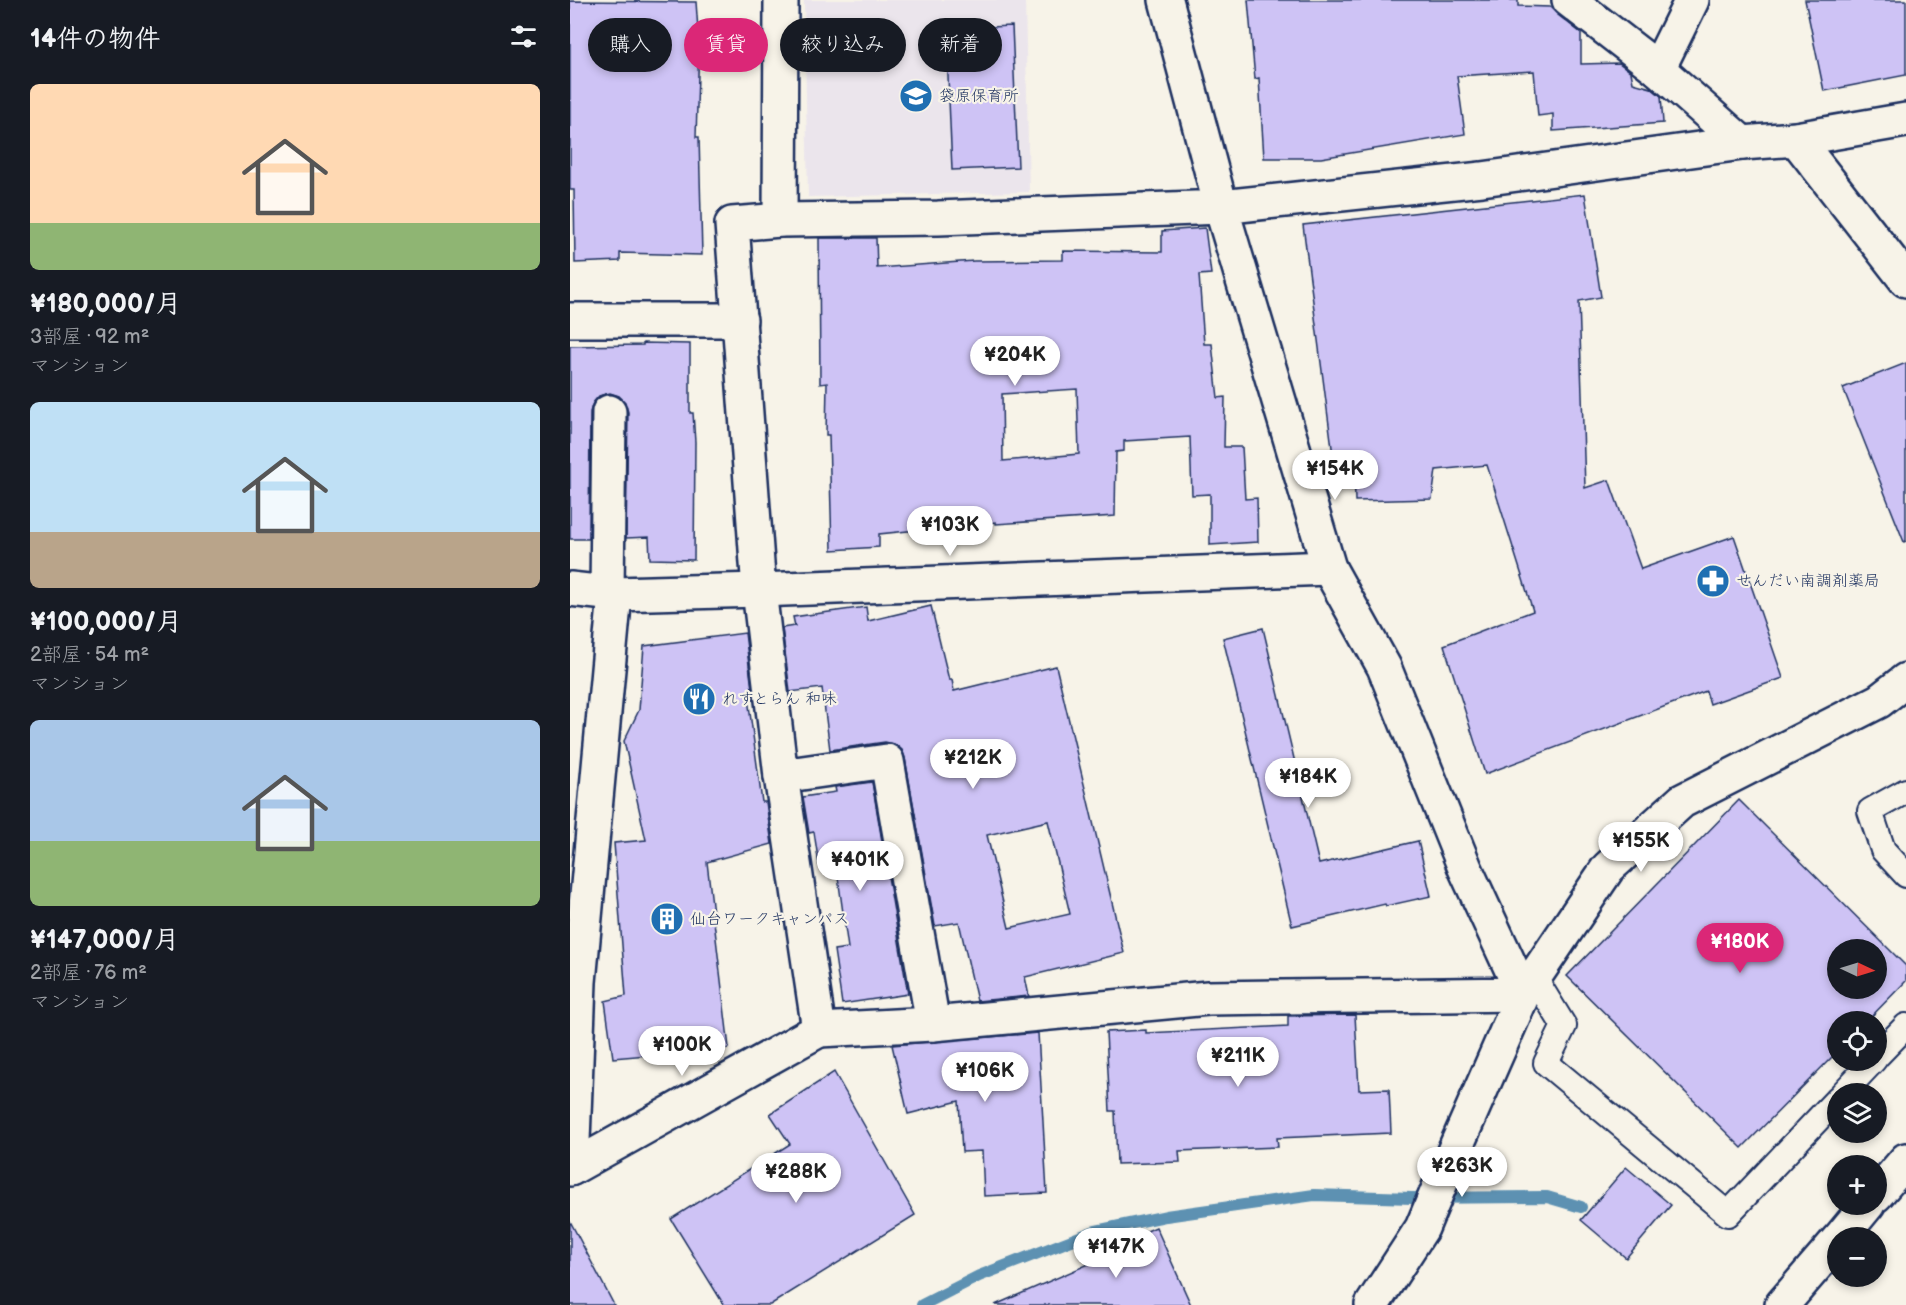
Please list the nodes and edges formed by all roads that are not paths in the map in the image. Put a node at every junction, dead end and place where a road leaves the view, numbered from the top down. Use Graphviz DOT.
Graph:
graph roads {
  1 [pos="781,0"];
  2 [pos="1166,0"];
  3 [pos="1569,0"];
  4 [pos="1692,0"];
  5 [pos="1658,69"];
  6 [pos="1906,120"];
  7 [pos="1796,139"];
  8 [pos="1742,143"];
  9 [pos="1221,207"];
  10 [pos="780,220"];
  11 [pos="1906,280"];
  12 [pos="570,320"];
  13 [pos="740,320"];
  14 [pos="609,412"];
  15 [pos="1329,568"];
  16 [pos="570,589"];
  17 [pos="759,590"];
  18 [pos="611,593"];
  19 [pos="1906,680"];
  20 [pos="781,776"];
  21 [pos="1906,791"];
  22 [pos="1906,875"];
  23 [pos="1529,986"];
  24 [pos="933,1024"];
  25 [pos="1906,1026"];
  26 [pos="819,1030"];
  27 [pos="1887,1046"];
  28 [pos="1864,1071"];
  29 [pos="1852,1083"];
  30 [pos="1827,1110"];
  31 [pos="1906,1161"];
  32 [pos="571,1168"];
  33 [pos="1887,1183"];
  34 [pos="1859,1215"];
  35 [pos="1849,1227"];
  36 [pos="1827,1253"];
  37 [pos="1372,1305"];
  38 [pos="1782,1305"];
  1 -- 10 [label="street"];
  2 -- 9 [label="street"];
  3 -- 5 [label="street"];
  4 -- 5 [label="street"];
  5 -- 8 [label="street"];
  6 -- 7 [label="street"];
  7 -- 8 [label="street"];
  7 -- 11 [label="street"];
  8 -- 9 [label="street"];
  9 -- 10 [label="street"];
  9 -- 15 [label="street"];
  10 -- 13 [label="street"];
  12 -- 13 [label="street"];
  13 -- 17 [label="street"];
  14 -- 18 [label="street"];
  15 -- 17 [label="street"];
  15 -- 23 [label="street"];
  16 -- 18 [label="street"];
  17 -- 18 [label="street"];
  17 -- 20 [label="street"];
  18 -- 32 [label="street"];
  19 -- 23 [label="street"];
  20 -- 24 [label="street"];
  20 -- 26 [label="street"];
  21 -- 22 [label="lane"];
  23 -- 24 [label="street"];
  23 -- 30 [label="lane"];
  23 -- 37 [label="street"];
  24 -- 26 [label="street"];
  25 -- 27 [label="lane"];
  26 -- 32 [label="street"];
  28 -- 29 [label="lane"];
  31 -- 33 [label="street"];
  34 -- 35 [label="street"];
  36 -- 38 [label="street"];
}
